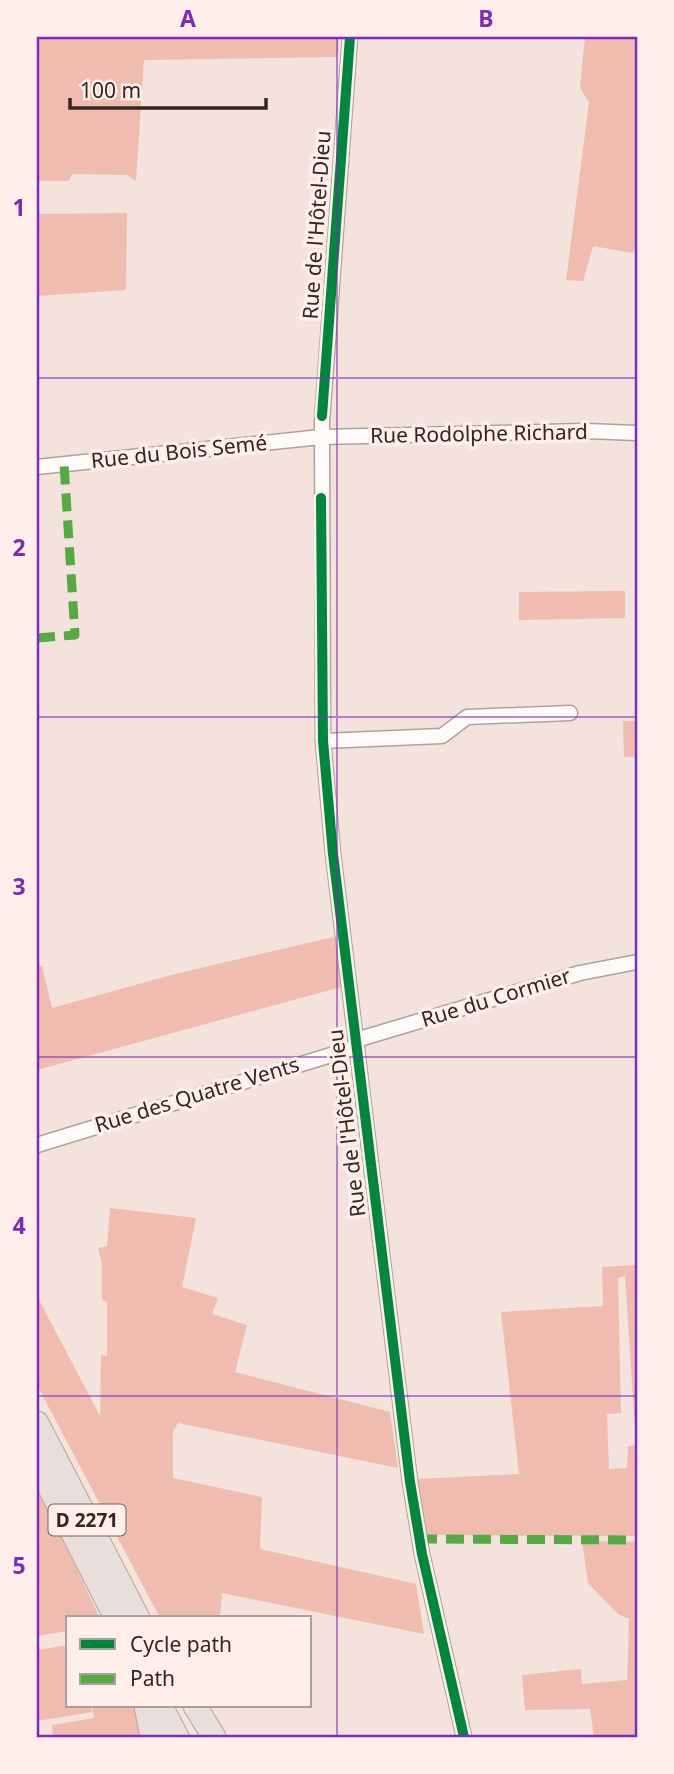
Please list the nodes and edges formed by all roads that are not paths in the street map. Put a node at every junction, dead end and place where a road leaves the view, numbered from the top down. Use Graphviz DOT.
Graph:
graph roads {
  1 [pos="350,37"];
  2 [pos="637,433"];
  3 [pos="321,437"];
  4 [pos="37,467"];
  5 [pos="570,713"];
  6 [pos="323,741"];
  7 [pos="637,962"];
  8 [pos="357,1043"];
  9 [pos="37,1145"];
  10 [pos="37,1423"];
  11 [pos="37,1463"];
  12 [pos="113,1613"];
  13 [pos="139,1616"];
  14 [pos="146,1708"];
  15 [pos="162,1708"];
  16 [pos="184,1708"];
  17 [pos="196,1708"];
  18 [pos="152,1737"];
  19 [pos="177,1737"];
  20 [pos="199,1737"];
  21 [pos="214,1737"];
  22 [pos="464,1737"];
  1 -- 3 [label="street, Rue de l'Hôtel-Dieu"];
  2 -- 3 [label="street, Rue Rodolphe Richard"];
  3 -- 4 [label="street, Rue du Bois Semé"];
  3 -- 6 [label="street, Rue de l'Hôtel-Dieu"];
  5 -- 6 [label="street"];
  6 -- 8 [label="street, Rue de l'Hôtel-Dieu"];
  7 -- 8 [label="street, Rue du Cormier"];
  8 -- 9 [label="street, Rue des Quatre Vents"];
  8 -- 22 [label="street, Rue de l'Hôtel-Dieu"];
  10 -- 13 [label="highway, D 2271"];
  11 -- 12 [label="highway, D 2271"];
  14 -- 18 [label="highway"];
  15 -- 19 [label="highway"];
  16 -- 20 [label="highway"];
  17 -- 21 [label="highway"];
}
